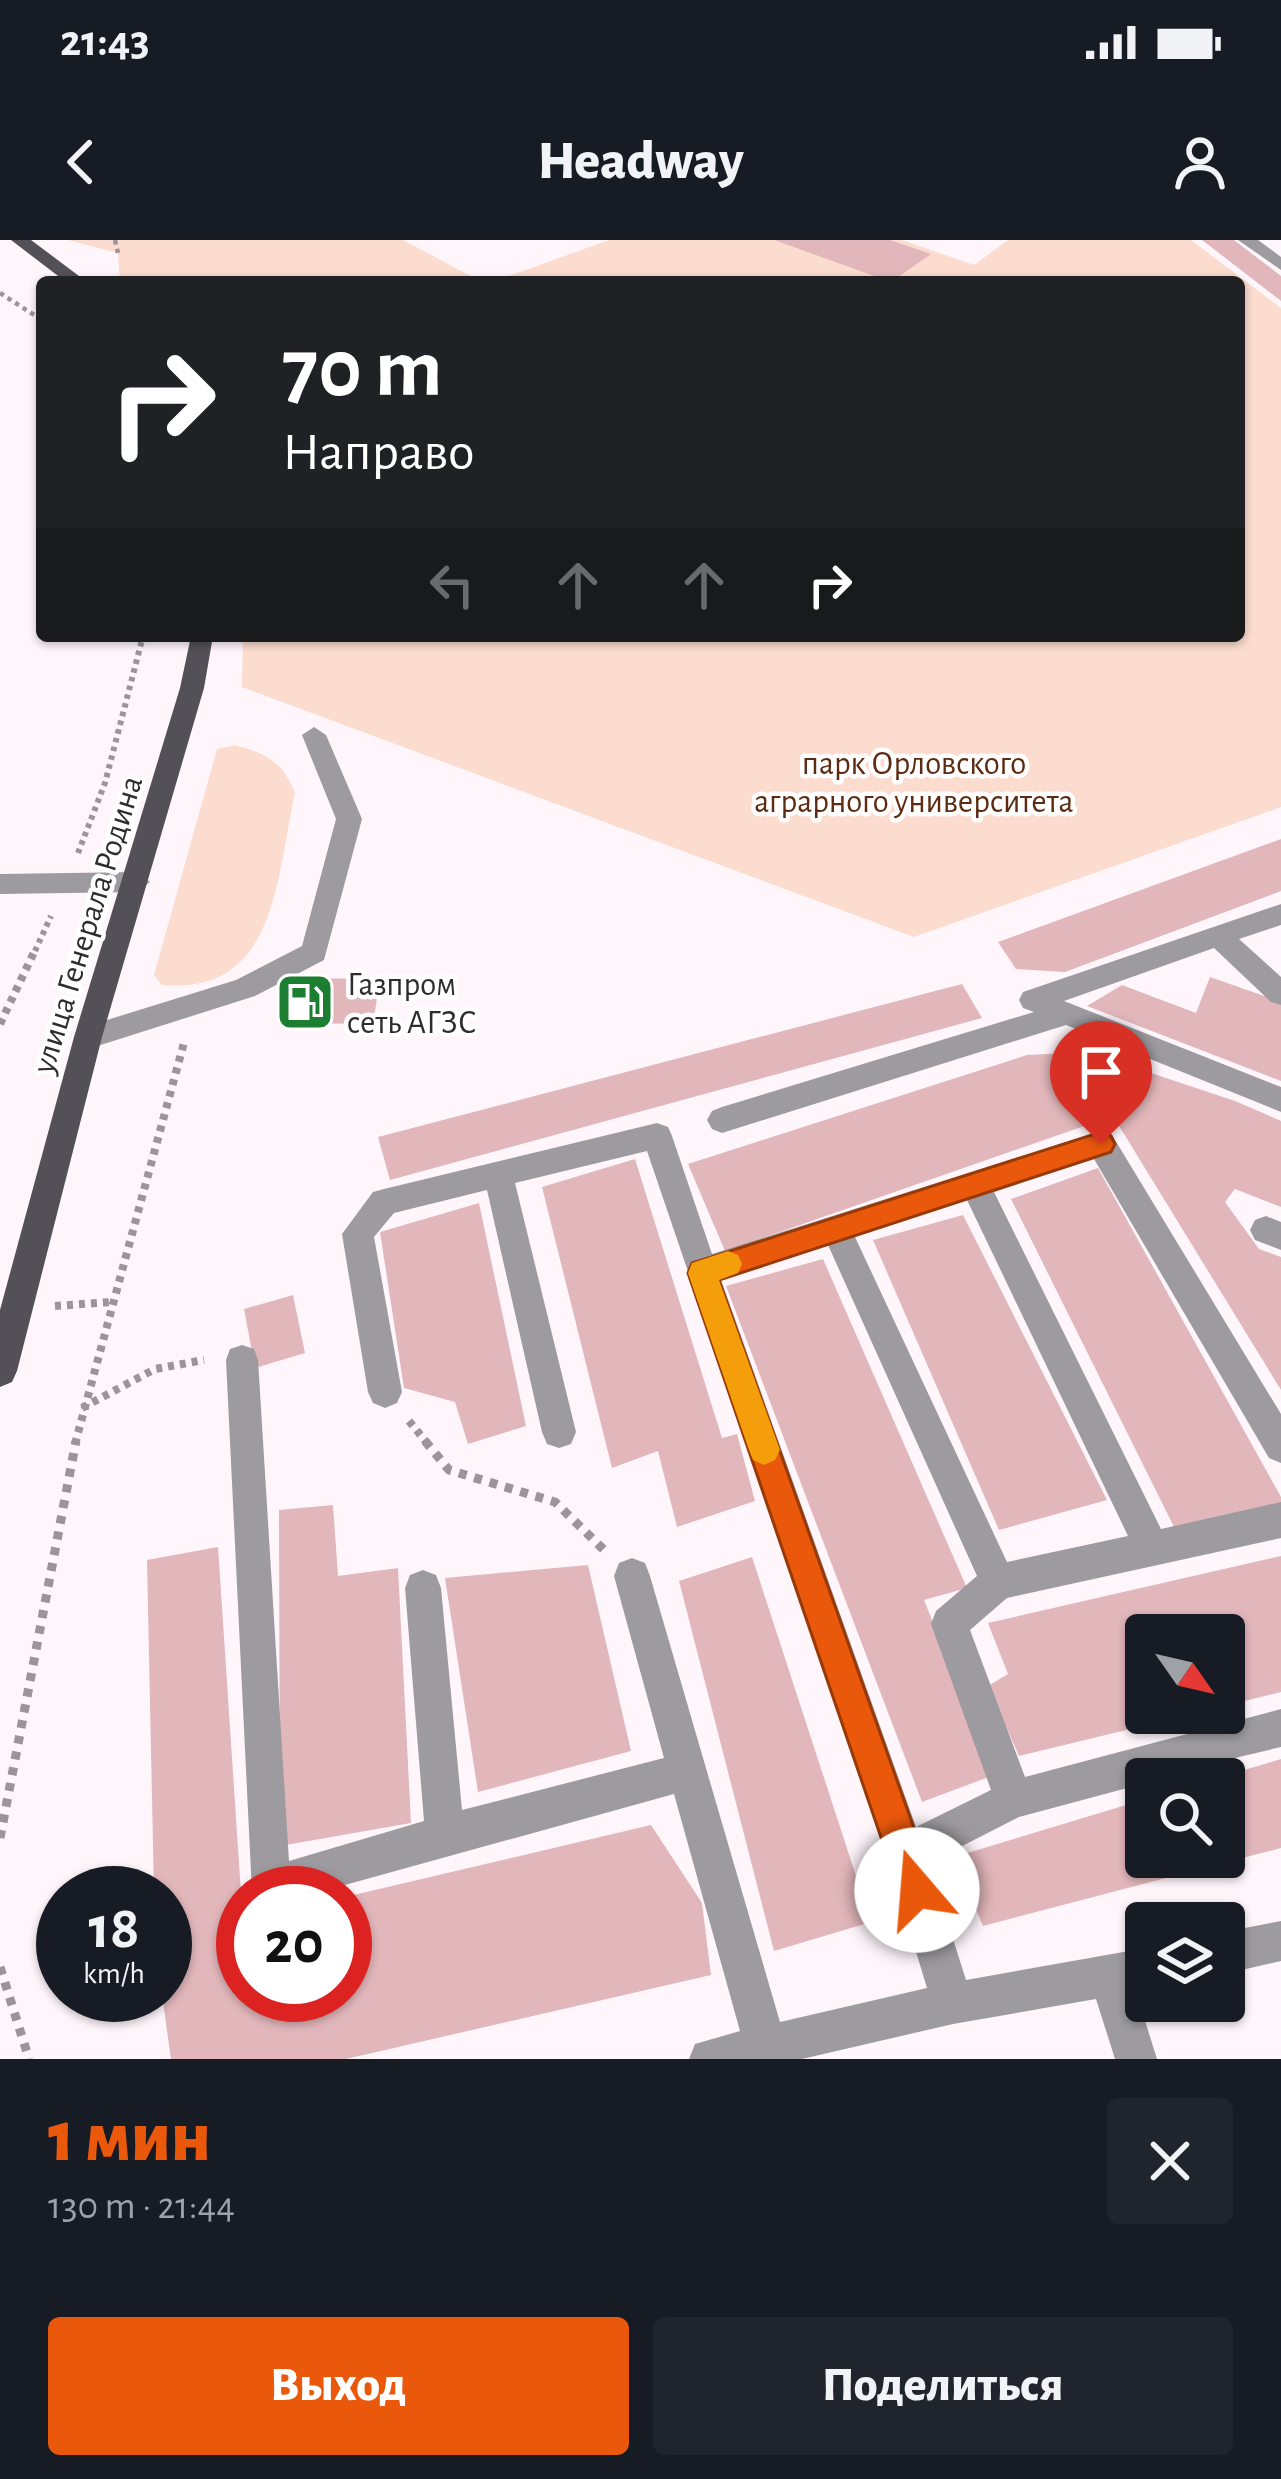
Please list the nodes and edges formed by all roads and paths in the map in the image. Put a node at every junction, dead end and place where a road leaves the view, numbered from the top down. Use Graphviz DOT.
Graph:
graph roads {
  1 [pos="20,240"];
  2 [pos="115,240"];
  3 [pos="1247,240"];
  4 [pos="118,253"];
  5 [pos="1281,265"];
  6 [pos="70,276"];
  7 [pos="0,293"];
  8 [pos="36,316"];
  9 [pos="141,642"];
  10 [pos="201,642"];
  11 [pos="314,735"];
  12 [pos="137,882"];
  13 [pos="0,884"];
  14 [pos="66,885"];
  15 [pos="1281,914"];
  16 [pos="1218,936"];
  17 [pos="1281,994"];
  18 [pos="196,1003"];
  19 [pos="1066,1014"];
  20 [pos="0,1024"];
  21 [pos="88,1036"];
  22 [pos="1281,1100"];
  23 [pos="722,1120"];
  24 [pos="498,1174"];
  25 [pos="975,1185"];
  26 [pos="836,1229"];
  27 [pos="702,1273"];
  28 [pos="242,1360"];
  29 [pos="0,1371"];
  30 [pos="385,1392"];
  31 [pos="82,1408"];
  32 [pos="559,1432"];
  33 [pos="1281,1446"];
  34 [pos="1281,1520"];
  35 [pos="1152,1548"];
  36 [pos="632,1576"];
  37 [pos="998,1582"];
  38 [pos="423,1588"];
  39 [pos="1281,1727"];
  40 [pos="687,1771"];
  41 [pos="1014,1799"];
  42 [pos="445,1834"];
  43 [pos="0,1838"];
  44 [pos="906,1853"];
  45 [pos="1281,1941"];
  46 [pos="1245,1949"];
  47 [pos="0,1967"];
  48 [pos="1125,1973"];
  49 [pos="953,2002"];
  50 [pos="1133,2022"];
  51 [pos="766,2047"];
  52 [pos="29,2059"];
  53 [pos="710,2059"];
  54 [pos="1136,2059"];
  1 -- 6 [label="main road"];
  2 -- 4 [label="path"];
  3 -- 5 [label="lane"];
  7 -- 8 [label="path"];
  9 -- 14 [label="path"];
  10 -- 12 [label="main road, улица Генерала Родина"];
  11 -- 18 [label="lane"];
  12 -- 14 [label="lane"];
  12 -- 21 [label="main road, улица Генерала Родина"];
  13 -- 14 [label="lane"];
  14 -- 20 [label="path"];
  15 -- 16 [label="lane"];
  16 -- 17 [label="lane"];
  16 -- 19 [label="lane"];
  18 -- 21 [label="lane"];
  18 -- 31 [label="path"];
  19 -- 22 [label="lane"];
  19 -- 23 [label="lane"];
  21 -- 29 [label="main road, улица Генерала Родина"];
  24 -- 27 [label="lane"];
  24 -- 30 [label="lane"];
  24 -- 32 [label="lane"];
  25 -- 26 [label="lane"];
  25 -- 33 [label="lane"];
  25 -- 35 [label="lane"];
  26 -- 27 [label="lane"];
  26 -- 37 [label="lane"];
  27 -- 44 [label="lane"];
  28 -- 31 [label="path"];
  28 -- 42 [label="lane"];
  30 -- 36 [label="path"];
  31 -- 43 [label="path"];
  34 -- 35 [label="lane"];
  35 -- 37 [label="lane"];
  36 -- 40 [label="lane"];
  37 -- 41 [label="lane"];
  38 -- 42 [label="lane"];
  39 -- 41 [label="lane"];
  40 -- 42 [label="lane"];
  40 -- 51 [label="lane"];
  41 -- 44 [label="lane"];
  44 -- 49 [label="lane"];
  45 -- 46 [label="lane"];
  47 -- 52 [label="path"];
  48 -- 49 [label="lane"];
  49 -- 51 [label="lane"];
  50 -- 54 [label="lane"];
  51 -- 53 [label="lane"];
}
